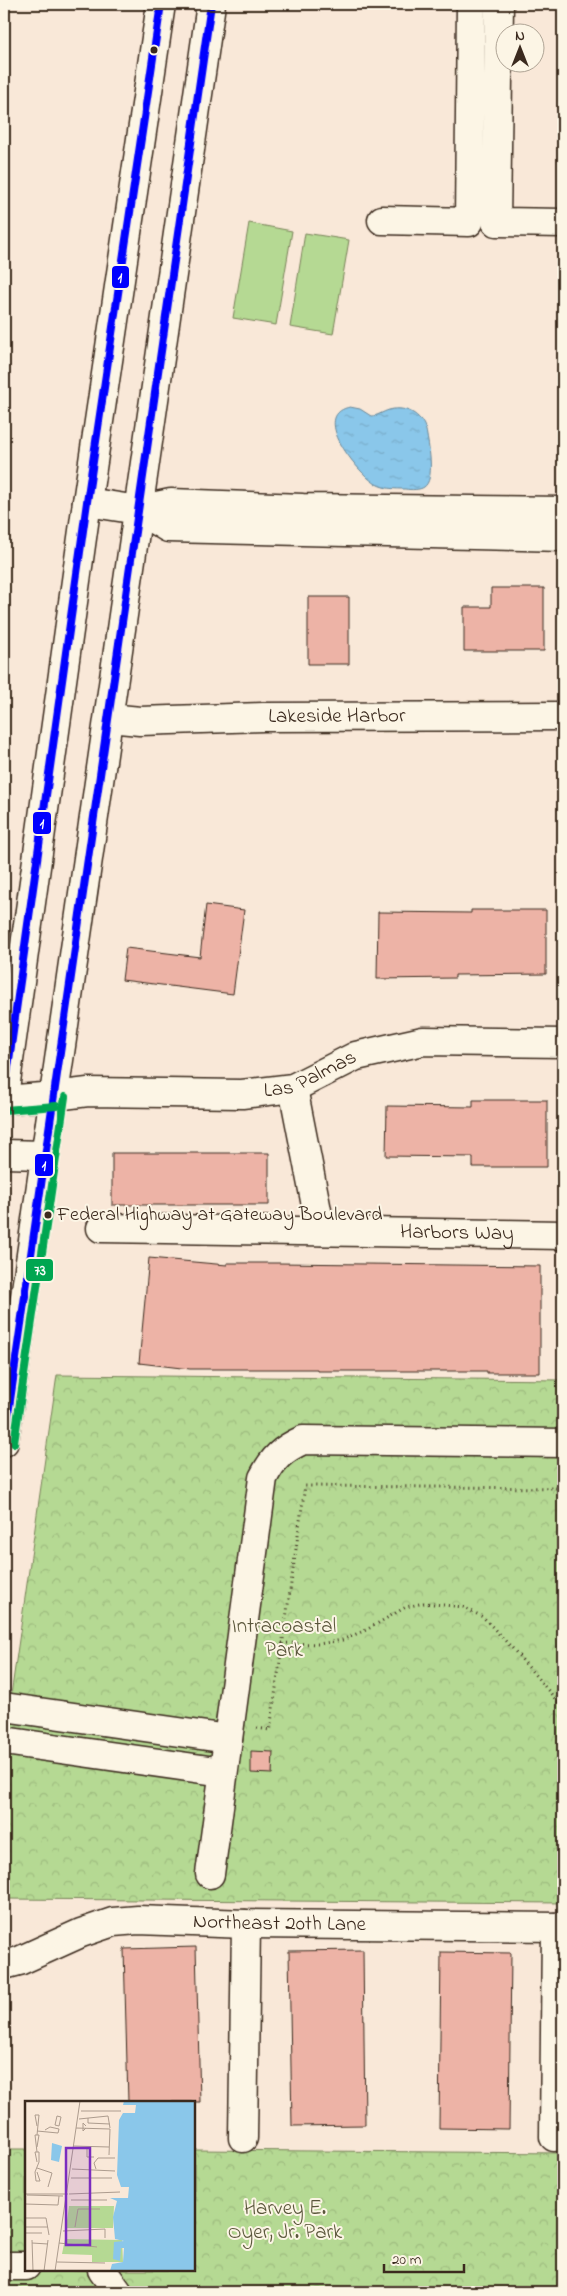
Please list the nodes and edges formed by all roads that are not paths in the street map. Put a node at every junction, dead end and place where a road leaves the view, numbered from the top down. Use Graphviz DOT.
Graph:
graph roads {
  1 [pos="161,4"];
  2 [pos="211,4"];
  3 [pos="471,4"];
  4 [pos="499,4"];
  5 [pos="382,220"];
  6 [pos="469,222"];
  7 [pos="496,222"];
  8 [pos="563,223"];
  9 [pos="87,502"];
  10 [pos="138,510"];
  11 [pos="563,511"];
  12 [pos="563,537"];
  13 [pos="563,716"];
  14 [pos="109,718"];
  15 [pos="563,1043"];
  16 [pos="293,1088"];
  17 [pos="54,1096"];
  18 [pos="4,1098"];
  19 [pos="4,1154"];
  20 [pos="45,1155"];
  21 [pos="102,1228"];
  22 [pos="321,1231"];
  23 [pos="563,1235"];
  24 [pos="4,1442"];
  25 [pos="563,1443"];
  26 [pos="4,1707"];
  27 [pos="83,1717"];
  28 [pos="239,1733"];
  29 [pos="4,1741"];
  30 [pos="78,1752"];
  31 [pos="223,1772"];
  32 [pos="210,1874"];
  33 [pos="246,1924"];
  34 [pos="560,1927"];
  35 [pos="4,1965"];
  36 [pos="243,2138"];
  37 [pos="554,2138"];
  38 [pos="4,2266"];
  39 [pos="25,2266"];
  40 [pos="103,2271"];
  41 [pos="118,2292"];
  1 -- 9 [label="main road"];
  2 -- 10 [label="main road"];
  3 -- 6 [label="main road"];
  4 -- 7 [label="main road"];
  5 -- 6 [label="main road"];
  6 -- 7 [label="main road"];
  7 -- 8 [label="main road"];
  9 -- 10 [label="main road"];
  9 -- 18 [label="main road"];
  10 -- 11 [label="main road"];
  10 -- 12 [label="main road"];
  10 -- 14 [label="main road"];
  13 -- 14 [label="main road, Lakeside Harbor"];
  14 -- 17 [label="main road"];
  15 -- 16 [label="main road, Las Palmas"];
  16 -- 17 [label="main road, Las Palmas"];
  16 -- 22 [label="main road"];
  17 -- 18 [label="main road, Las Palmas"];
  17 -- 20 [label="main road"];
  19 -- 20 [label="main road"];
  20 -- 24 [label="main road"];
  21 -- 22 [label="main road, Harbors Way"];
  22 -- 23 [label="main road, Harbors Way"];
  25 -- 28 [label="main road"];
  26 -- 27 [label="main road"];
  27 -- 28 [label="main road"];
  27 -- 30 [label="main road"];
  28 -- 31 [label="main road"];
  29 -- 30 [label="main road"];
  30 -- 31 [label="main road"];
  31 -- 32 [label="main road"];
  33 -- 34 [label="main road, Northeast 20th Lane"];
  33 -- 35 [label="main road, Northeast 20th Lane"];
  33 -- 36 [label="main road"];
  34 -- 37 [label="main road"];
  38 -- 39 [label="main road"];
  40 -- 41 [label="main road"];
}
